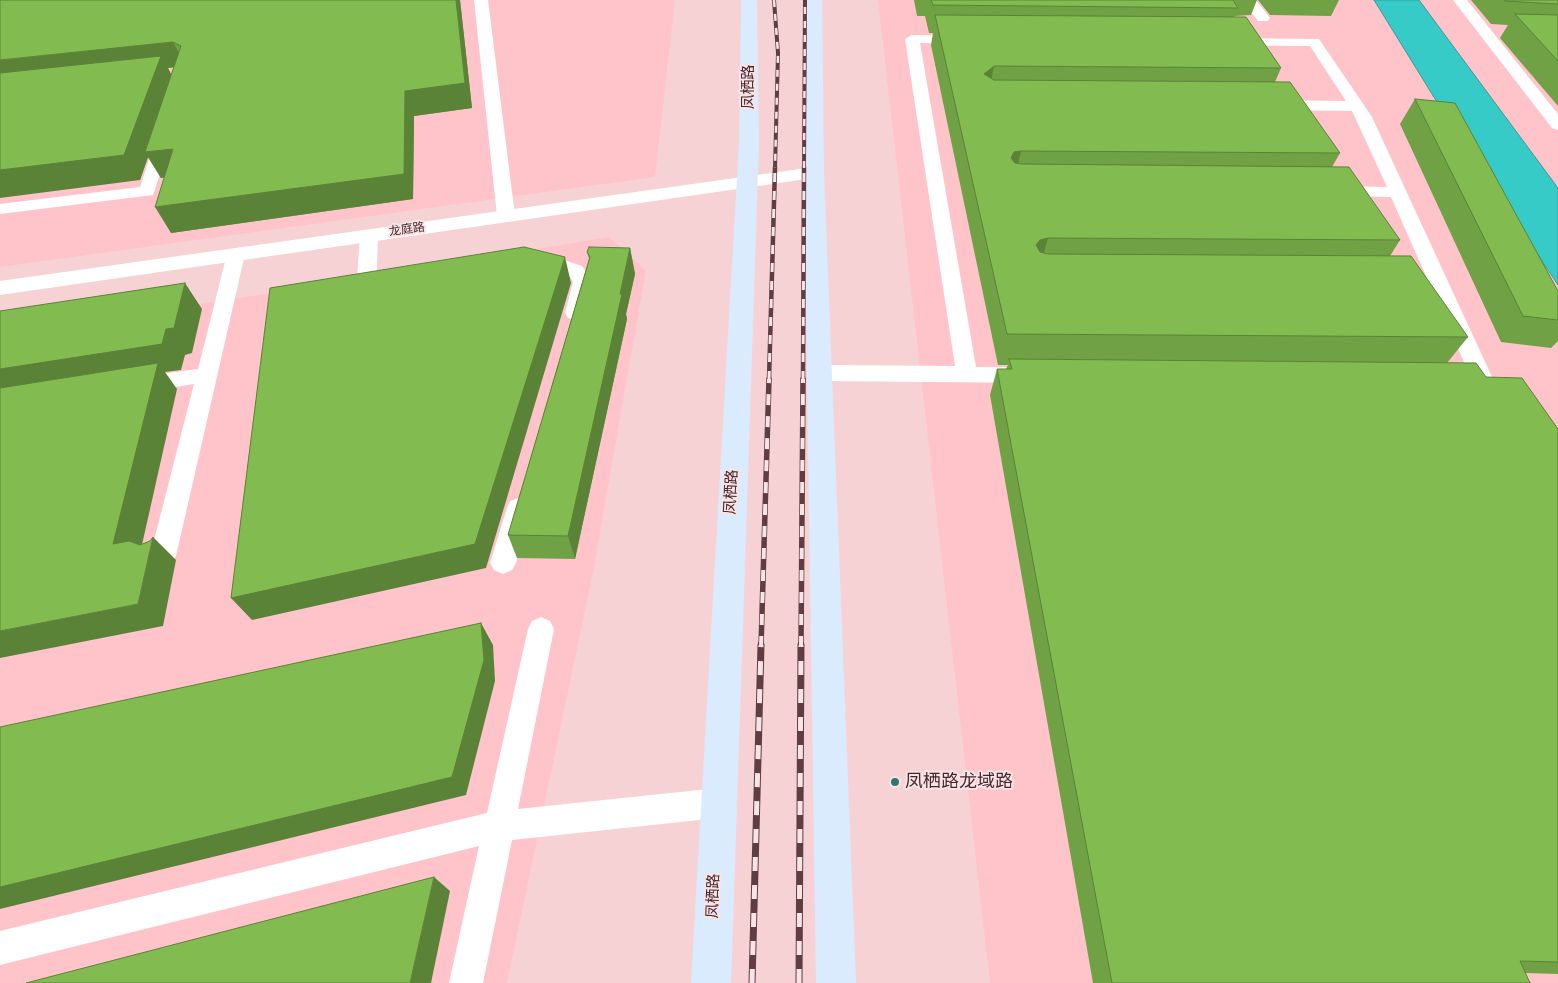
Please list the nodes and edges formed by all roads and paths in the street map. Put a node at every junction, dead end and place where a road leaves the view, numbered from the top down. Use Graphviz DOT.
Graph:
graph roads {
  1 [pos="481,0"];
  2 [pos="748,0"];
  3 [pos="814,0"];
  4 [pos="1249,0"];
  5 [pos="1460,0"];
  6 [pos="1263,18"];
  7 [pos="1484,30"];
  8 [pos="1502,31"];
  9 [pos="1257,105"];
  10 [pos="1356,106"];
  11 [pos="1558,125"];
  12 [pos="168,127"];
  13 [pos="814,173"];
  14 [pos="746,183"];
  15 [pos="1319,191"];
  16 [pos="1398,192"];
  17 [pos="0,209"];
  18 [pos="506,216"];
  19 [pos="369,236"];
  20 [pos="236,254"];
  21 [pos="520,265"];
  22 [pos="1418,280"];
  23 [pos="1438,280"];
  24 [pos="0,288"];
  25 [pos="366,291"];
  26 [pos="571,328"];
  27 [pos="819,373"];
  28 [pos="967,374"];
  29 [pos="206,375"];
  30 [pos="118,388"];
  31 [pos="525,488"];
  32 [pos="163,556"];
  33 [pos="503,563"];
  34 [pos="541,628"];
  35 [pos="718,803"];
  36 [pos="498,826"];
  37 [pos="0,948"];
  38 [pos="466,983"];
  39 [pos="710,983"];
  40 [pos="836,983"];
  1 -- 18 [label="lane"];
  2 -- 14 [label="main road, 凤栖路"];
  3 -- 13 [label="main road"];
  4 -- 6 [label="lane"];
  5 -- 7 [label="lane"];
  7 -- 8 [label="lane"];
  7 -- 11 [label="lane"];
  9 -- 10 [label="lane"];
  10 -- 16 [label="lane"];
  10 -- 28 [label="lane"];
  12 -- 17 [label="lane"];
  13 -- 14 [label="street, 龙庭路"];
  13 -- 27 [label="main road"];
  14 -- 18 [label="street, 龙庭路"];
  14 -- 35 [label="main road, 凤栖路"];
  15 -- 16 [label="lane"];
  16 -- 23 [label="lane"];
  18 -- 19 [label="street, 龙庭路"];
  19 -- 20 [label="street, 龙庭路"];
  19 -- 25 [label="lane"];
  20 -- 24 [label="street, 龙庭路"];
  20 -- 29 [label="lane"];
  21 -- 26 [label="lane"];
  22 -- 23 [label="lane"];
  23 -- 28 [label="lane"];
  27 -- 28 [label="lane"];
  27 -- 40 [label="main road"];
  29 -- 30 [label="lane"];
  29 -- 32 [label="lane"];
  31 -- 33 [label="lane"];
  34 -- 36 [label="lane"];
  35 -- 36 [label="lane"];
  35 -- 39 [label="main road, 凤栖路"];
  36 -- 37 [label="lane"];
  36 -- 38 [label="lane"];
}
